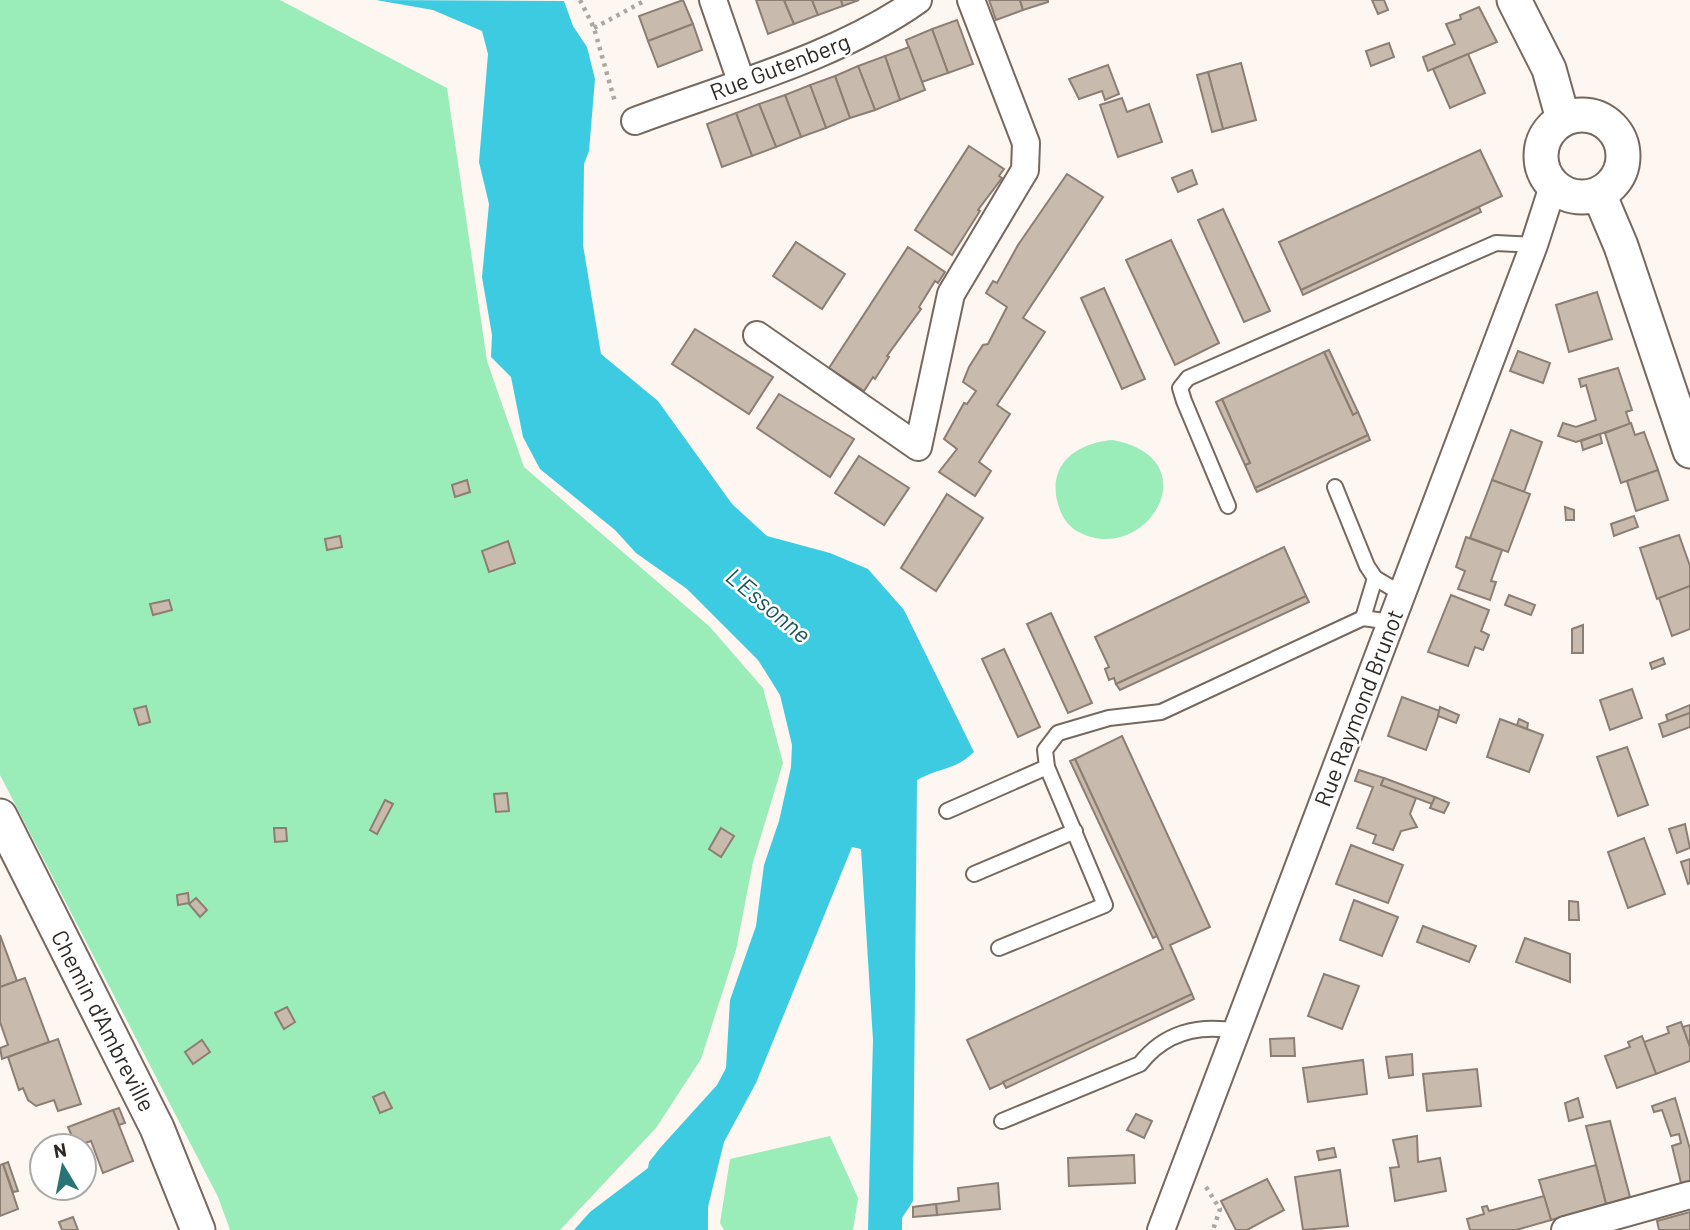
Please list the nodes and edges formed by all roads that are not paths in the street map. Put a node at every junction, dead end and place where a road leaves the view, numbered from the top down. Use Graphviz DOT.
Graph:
graph roads {
  1 [pos="713,0"];
  2 [pos="918,0"];
  3 [pos="971,0"];
  4 [pos="1514,0"];
  5 [pos="741,81"];
  6 [pos="1563,119"];
  7 [pos="635,121"];
  8 [pos="1553,186"];
  9 [pos="1599,194"];
  10 [pos="1534,245"];
  11 [pos="757,335"];
  12 [pos="1690,451"];
  13 [pos="1335,487"];
  14 [pos="1228,506"];
  15 [pos="1376,578"];
  16 [pos="1402,594"];
  17 [pos="1363,618"];
  18 [pos="1391,622"];
  19 [pos="1048,767"];
  20 [pos="947,811"];
  21 [pos="0,816"];
  22 [pos="1075,831"];
  23 [pos="974,874"];
  24 [pos="999,948"];
  25 [pos="1236,1031"];
  26 [pos="1002,1121"];
  27 [pos="1690,1195"];
  28 [pos="198,1230"];
  29 [pos="1161,1230"];
  30 [pos="1564,1230"];
  1 -- 5 [label="street"];
  2 -- 5 [label="street, Rue Gutenberg"];
  3 -- 11 [label="street"];
  4 -- 6 [label="street"];
  5 -- 7 [label="street, Rue Gutenberg"];
  6 -- 8 [label="street"];
  6 -- 9 [label="street"];
  8 -- 9 [label="street"];
  8 -- 10 [label="street, Rue Raymond Brunot"];
  9 -- 12 [label="street"];
  10 -- 14 [label="lane"];
  10 -- 16 [label="street, Rue Raymond Brunot"];
  13 -- 15 [label="lane"];
  15 -- 16 [label="lane"];
  15 -- 17 [label="lane"];
  16 -- 18 [label="street, Rue Raymond Brunot"];
  17 -- 18 [label="lane"];
  17 -- 19 [label="lane"];
  18 -- 25 [label="street, Rue Raymond Brunot"];
  19 -- 20 [label="lane"];
  19 -- 22 [label="lane"];
  21 -- 28 [label="street, Chemin d'Ambreville"];
  22 -- 23 [label="lane"];
  22 -- 24 [label="lane"];
  25 -- 26 [label="lane"];
  25 -- 29 [label="street, Rue Raymond Brunot"];
  27 -- 30 [label="street"];
}
